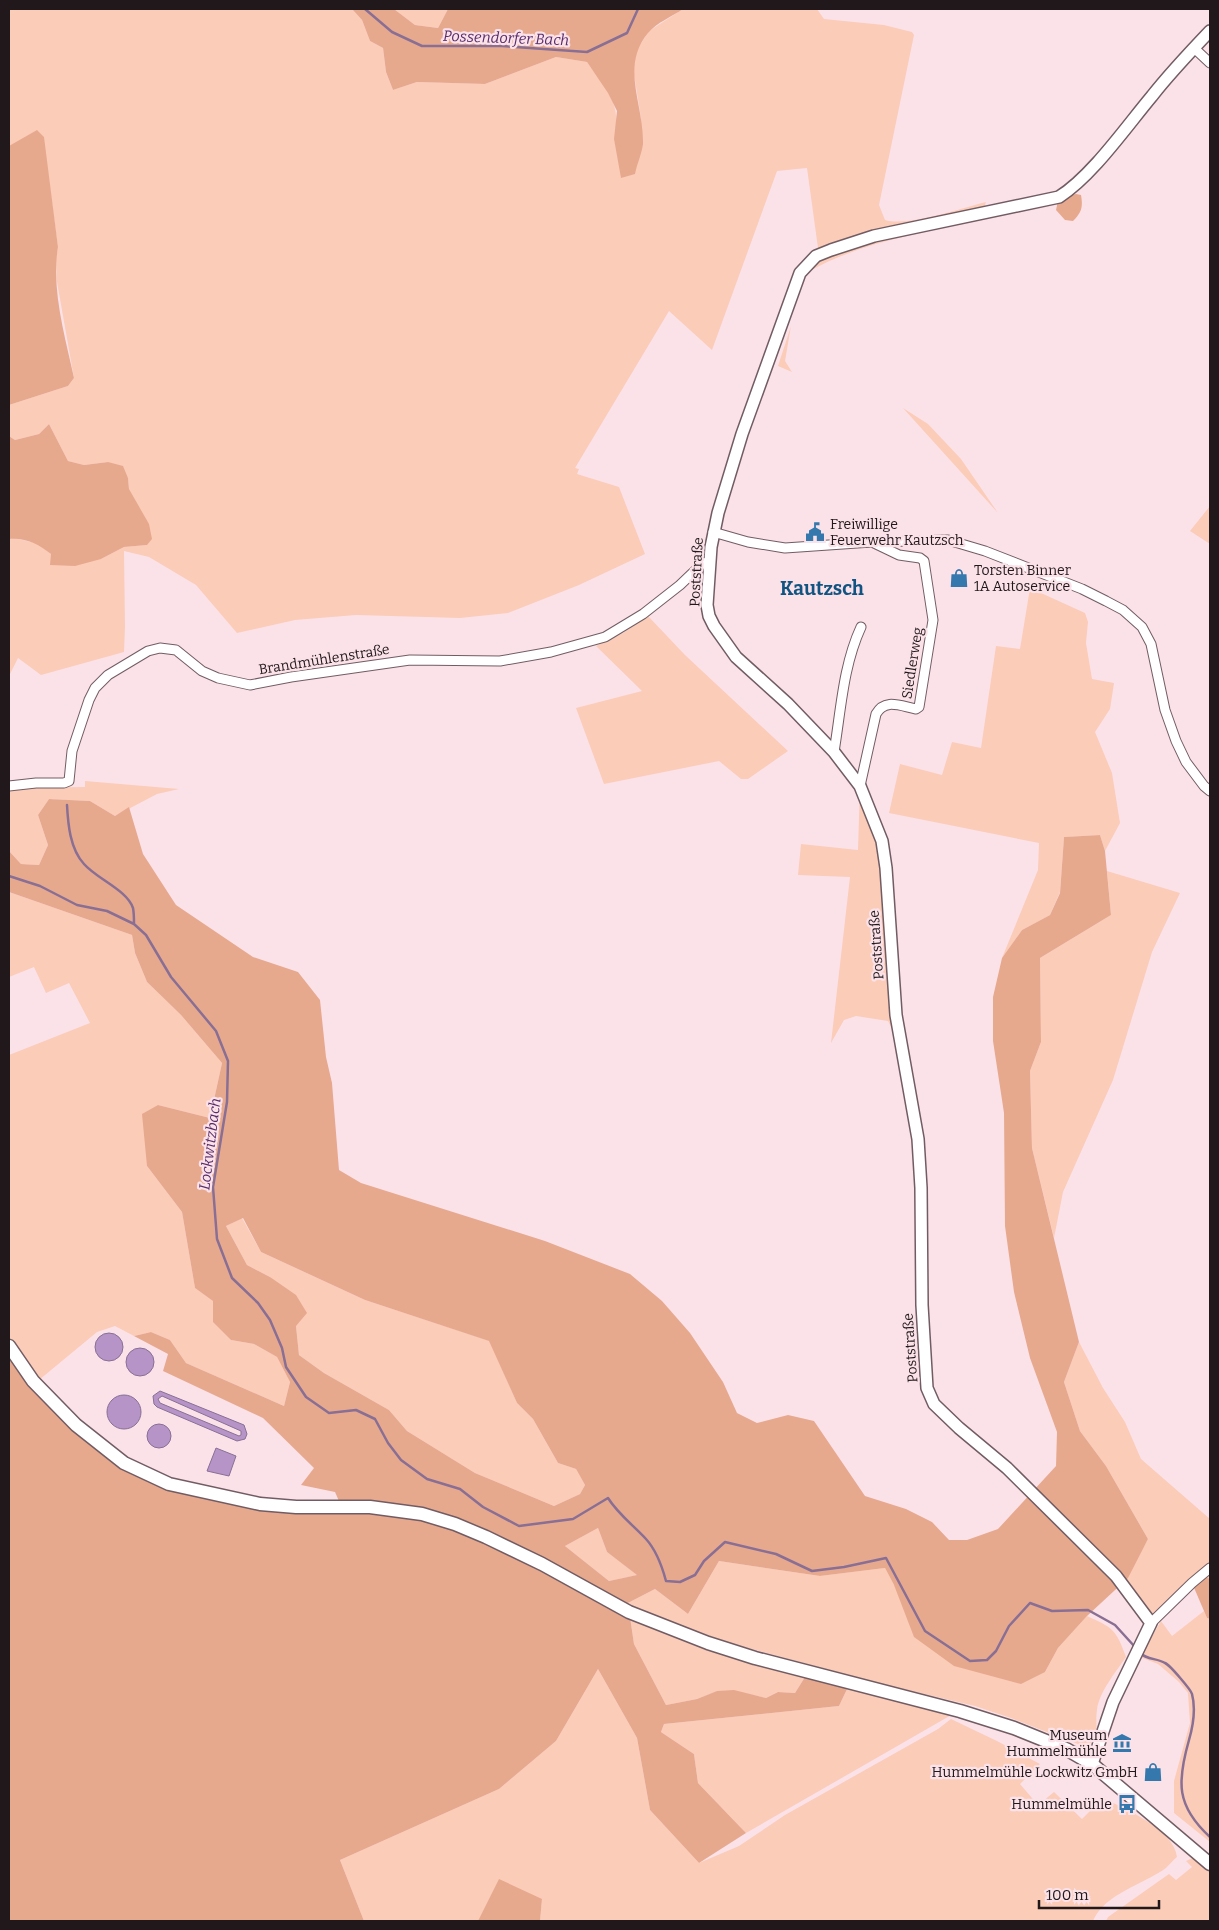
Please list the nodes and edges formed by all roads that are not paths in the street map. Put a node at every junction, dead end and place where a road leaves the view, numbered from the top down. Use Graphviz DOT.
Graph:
graph roads {
  1 [pos="1210,31"];
  2 [pos="1194,48"];
  3 [pos="1210,63"];
  4 [pos="713,532"];
  5 [pos="872,542"];
  6 [pos="710,562"];
  7 [pos="861,627"];
  8 [pos="834,752"];
  9 [pos="9,786"];
  10 [pos="860,786"];
  11 [pos="1210,791"];
  12 [pos="9,1346"];
  13 [pos="1210,1568"];
  14 [pos="1151,1623"];
  15 [pos="1092,1764"];
  16 [pos="1210,1864"];
  1 -- 2 [label="street"];
  2 -- 3 [label="street"];
  2 -- 4 [label="street, Poststraße"];
  4 -- 5 [label="street"];
  4 -- 6 [label="street, Poststraße"];
  5 -- 10 [label="street, Siedlerweg"];
  5 -- 11 [label="street"];
  6 -- 8 [label="street, Poststraße"];
  6 -- 9 [label="street, Brandmühlenstraße"];
  7 -- 8 [label="street"];
  8 -- 10 [label="street, Poststraße"];
  10 -- 14 [label="street, Poststraße"];
  12 -- 15 [label="main road"];
  13 -- 14 [label="street"];
  14 -- 15 [label="street"];
  15 -- 16 [label="main road"];
}
